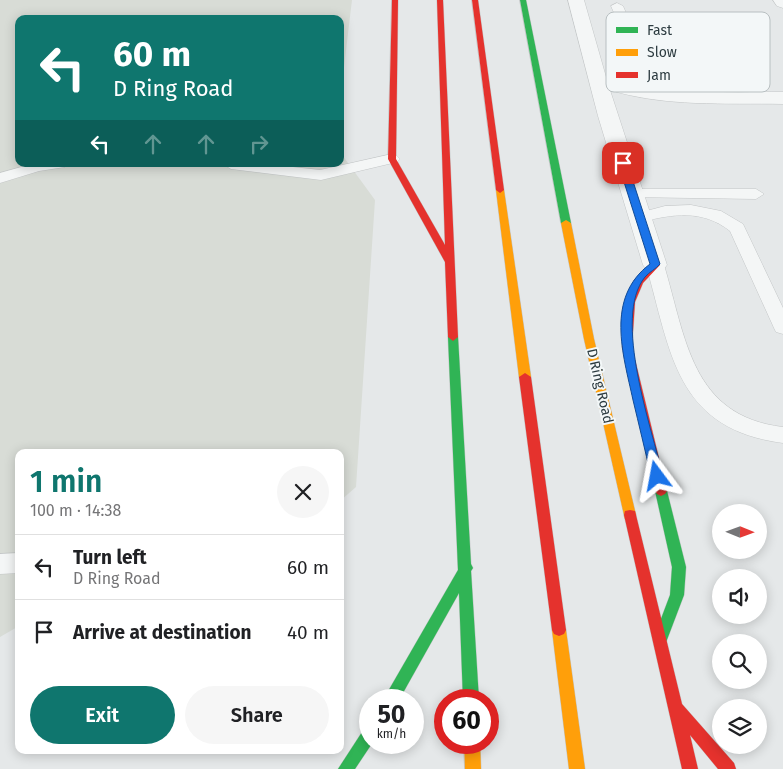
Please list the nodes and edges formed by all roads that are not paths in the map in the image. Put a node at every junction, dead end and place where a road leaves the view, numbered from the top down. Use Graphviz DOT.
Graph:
graph roads {
  1 [pos="395,0"];
  2 [pos="440,0"];
  3 [pos="475,0"];
  4 [pos="523,0"];
  5 [pos="576,0"];
  6 [pos="617,6"];
  7 [pos="620,12"];
  8 [pos="598,80"];
  9 [pos="606,82"];
  10 [pos="606,91"];
  11 [pos="607,92"];
  12 [pos="644,92"];
  13 [pos="683,97"];
  14 [pos="783,98"];
  15 [pos="620,110"];
  16 [pos="392,159"];
  17 [pos="37,167"];
  18 [pos="254,167"];
  19 [pos="0,178"];
  20 [pos="633,194"];
  21 [pos="756,194"];
  22 [pos="680,202"];
  23 [pos="641,217"];
  24 [pos="448,260"];
  25 [pos="655,264"];
  26 [pos="783,328"];
  27 [pos="739,424"];
  28 [pos="783,435"];
  29 [pos="783,450"];
  30 [pos="15,563"];
  31 [pos="0,564"];
  32 [pos="466,568"];
  33 [pos="660,640"];
  34 [pos="397,689"];
  35 [pos="471,689"];
  36 [pos="676,706"];
  37 [pos="359,750"];
  38 [pos="473,754"];
  39 [pos="346,769"];
  40 [pos="474,769"];
  41 [pos="577,769"];
  42 [pos="690,769"];
  43 [pos="728,769"];
  1 -- 16 [label="main road"];
  2 -- 24 [label="main road"];
  3 -- 41 [label="main road"];
  4 -- 33 [label="main road, D Ring Road"];
  5 -- 8 [label="street"];
  6 -- 7 [label="lane"];
  8 -- 9 [label="street"];
  8 -- 10 [label="street"];
  11 -- 15 [label="street"];
  12 -- 13 [label="street"];
  13 -- 14 [label="street"];
  13 -- 15 [label="street"];
  15 -- 20 [label="street"];
  16 -- 18 [label="lane"];
  16 -- 24 [label="main road"];
  17 -- 19 [label="lane"];
  20 -- 22 [label="lane"];
  20 -- 23 [label="street"];
  21 -- 22 [label="lane"];
  22 -- 23 [label="lane"];
  22 -- 26 [label="lane"];
  23 -- 25 [label="street"];
  24 -- 32 [label="main road"];
  25 -- 27 [label="lane"];
  25 -- 33 [label="main road"];
  27 -- 28 [label="lane"];
  27 -- 29 [label="lane"];
  30 -- 31 [label="lane"];
  32 -- 34 [label="main road"];
  32 -- 35 [label="main road"];
  33 -- 36 [label="main road, D Ring Road"];
  36 -- 42 [label="main road, D Ring Road"];
  36 -- 43 [label="main road"];
  37 -- 39 [label="main road"];
  38 -- 40 [label="main road"];
}
